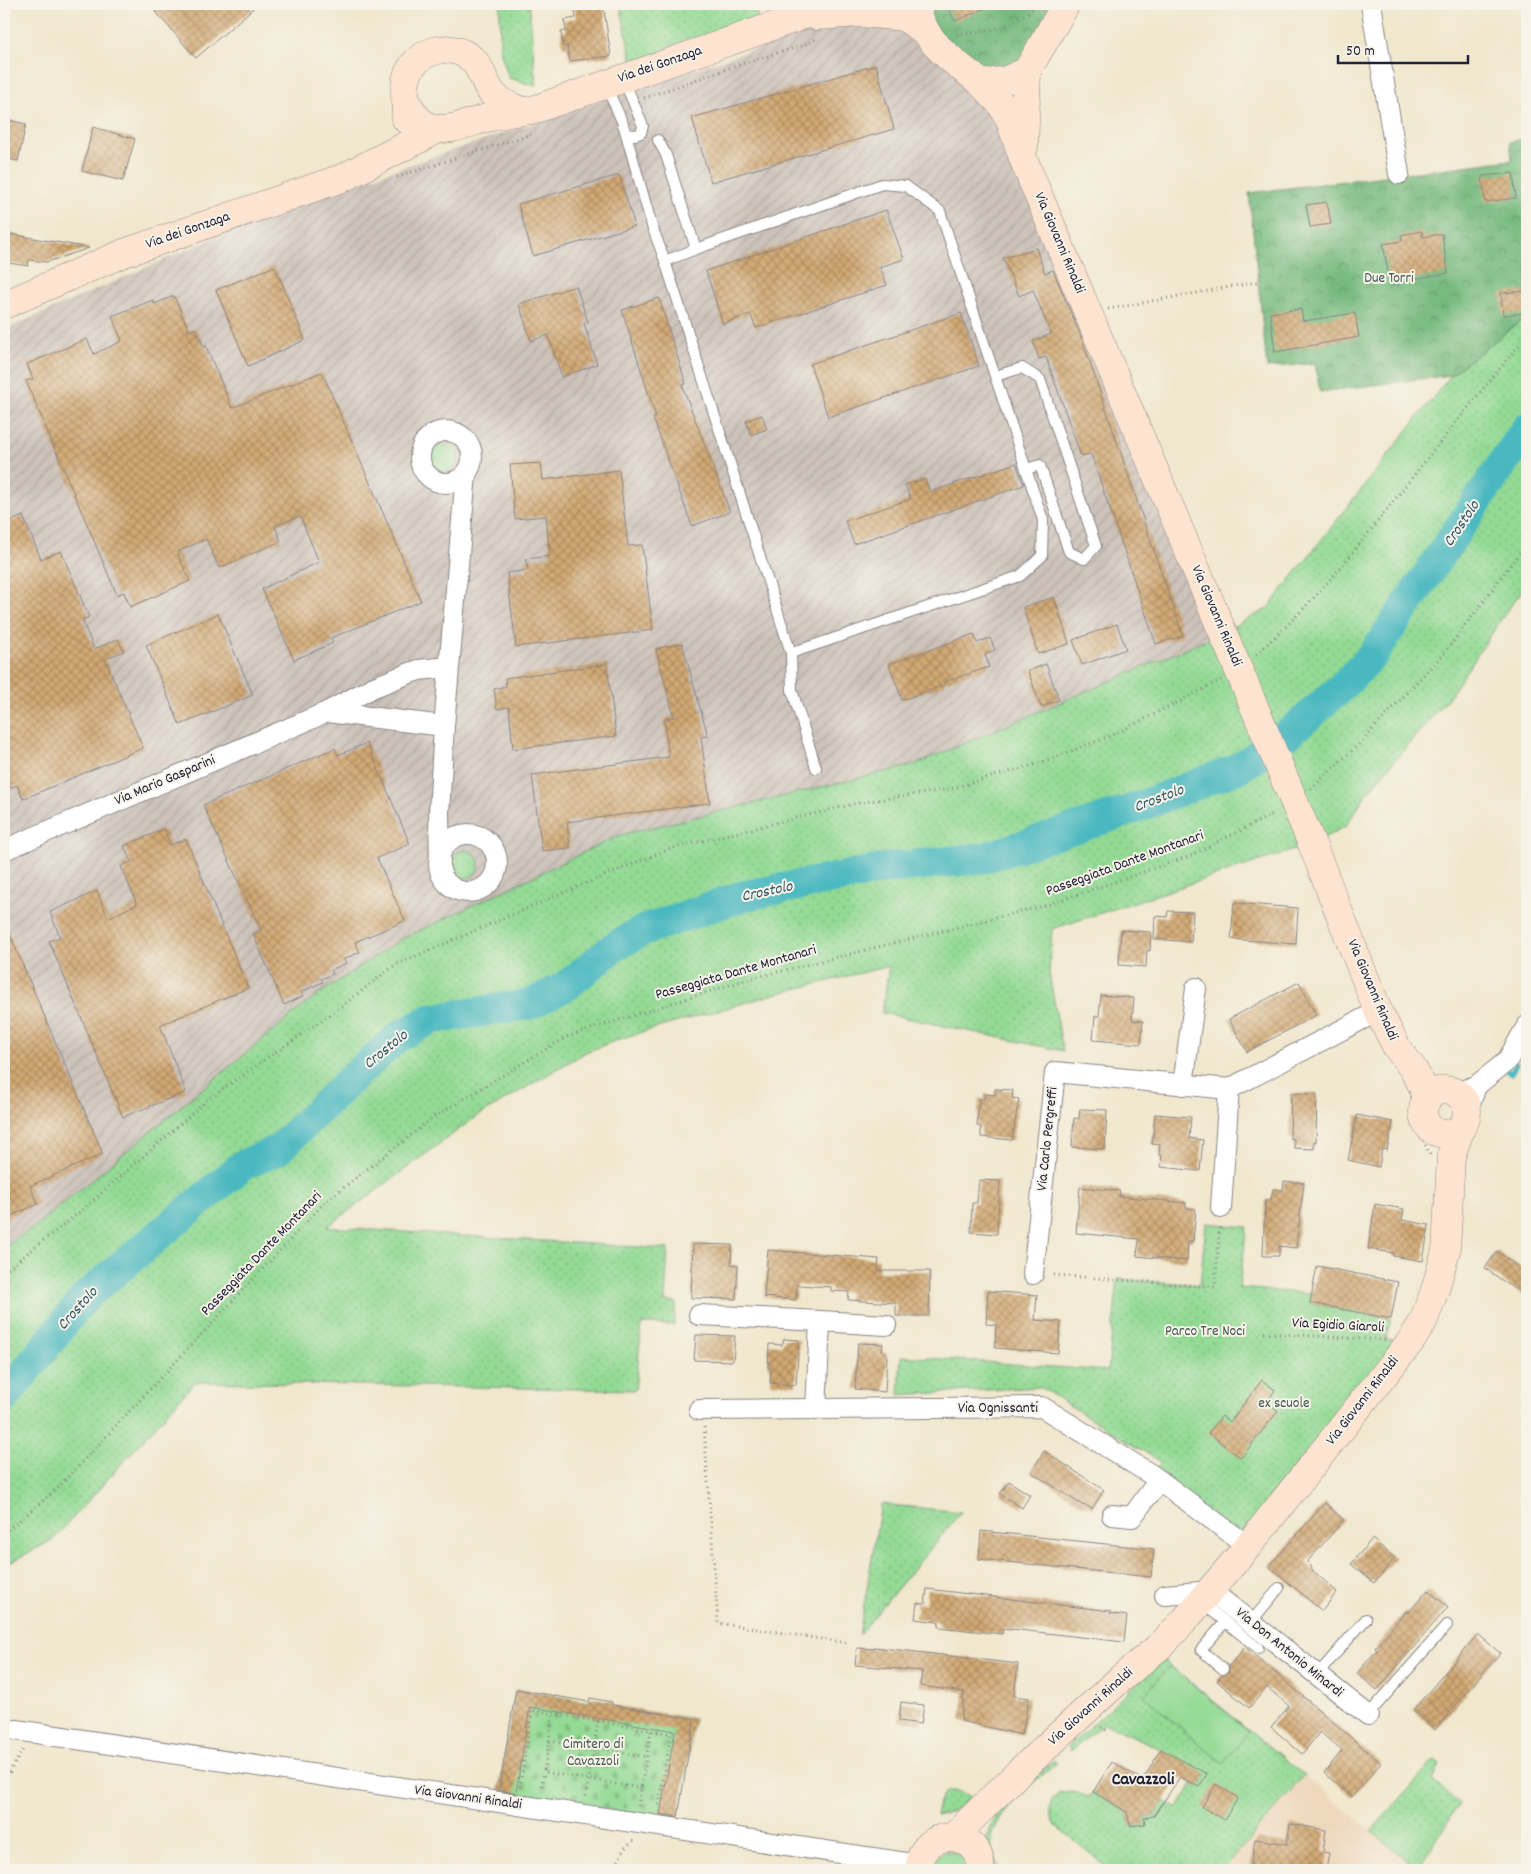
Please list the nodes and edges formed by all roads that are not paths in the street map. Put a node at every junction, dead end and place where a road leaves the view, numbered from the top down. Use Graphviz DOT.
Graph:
graph roads {
  1 [pos="836,4"];
  2 [pos="917,4"];
  3 [pos="1066,4"];
  4 [pos="1372,4"];
  5 [pos="799,17"];
  6 [pos="925,31"];
  7 [pos="1027,71"];
  8 [pos="484,77"];
  9 [pos="982,84"];
  10 [pos="621,88"];
  11 [pos="407,102"];
  12 [pos="528,122"];
  13 [pos="465,125"];
  14 [pos="438,129"];
  15 [pos="626,134"];
  16 [pos="658,140"];
  17 [pos="1024,161"];
  18 [pos="382,170"];
  19 [pos="1399,174"];
  20 [pos="696,249"];
  21 [pos="665,260"];
  22 [pos="4,305"];
  23 [pos="995,376"];
  24 [pos="1026,469"];
  25 [pos="466,474"];
  26 [pos="448,484"];
  27 [pos="462,509"];
  28 [pos="791,653"];
  29 [pos="448,667"];
  30 [pos="327,712"];
  31 [pos="444,726"];
  32 [pos="816,768"];
  33 [pos="439,813"];
  34 [pos="466,834"];
  35 [pos="4,850"];
  36 [pos="440,865"];
  37 [pos="1196,988"];
  38 [pos="1378,1011"];
  39 [pos="1527,1026"];
  40 [pos="1183,1085"];
  41 [pos="1229,1089"];
  42 [pos="1456,1102"];
  43 [pos="1449,1182"];
  44 [pos="1221,1208"];
  45 [pos="1033,1274"];
  46 [pos="699,1315"];
  47 [pos="820,1321"];
  48 [pos="886,1325"];
  49 [pos="816,1410"];
  50 [pos="701,1417"];
  51 [pos="1159,1480"];
  52 [pos="1112,1515"];
  53 [pos="1248,1546"];
  54 [pos="1279,1588"];
  55 [pos="1165,1596"];
  56 [pos="1206,1596"];
  57 [pos="1366,1619"];
  58 [pos="1225,1622"];
  59 [pos="1251,1622"];
  60 [pos="1446,1625"];
  61 [pos="1258,1648"];
  62 [pos="1223,1669"];
  63 [pos="1317,1675"];
  64 [pos="1368,1716"];
  65 [pos="25,1731"];
  66 [pos="974,1858"];
  67 [pos="920,1868"];
  1 -- 5 [label="street, Via dei Gonzaga"];
  2 -- 6 [label="street, Via dei Gonzaga"];
  3 -- 7 [label="street"];
  4 -- 19 [label="street"];
  5 -- 6 [label="street, Via dei Gonzaga"];
  5 -- 10 [label="street, Via dei Gonzaga"];
  6 -- 9 [label="street, Via dei Gonzaga"];
  7 -- 9 [label="street"];
  7 -- 17 [label="street, Via Giovanni Rinaldi"];
  8 -- 11 [label="street, Via dei Gonzaga"];
  8 -- 12 [label="street, Via dei Gonzaga"];
  8 -- 13 [label="street"];
  9 -- 17 [label="street, Via Giovanni Rinaldi"];
  10 -- 12 [label="street, Via dei Gonzaga"];
  10 -- 15 [label="lane"];
  10 -- 15 [label="lane"];
  11 -- 14 [label="street"];
  11 -- 18 [label="street, Via dei Gonzaga"];
  12 -- 13 [label="street, Via dei Gonzaga"];
  13 -- 14 [label="street, Via dei Gonzaga"];
  14 -- 18 [label="street, Via dei Gonzaga"];
  15 -- 21 [label="lane"];
  16 -- 20 [label="lane"];
  17 -- 38 [label="street, Via Giovanni Rinaldi"];
  18 -- 22 [label="street, Via dei Gonzaga"];
  20 -- 21 [label="lane"];
  20 -- 23 [label="lane"];
  21 -- 28 [label="lane"];
  23 -- 24 [label="lane"];
  23 -- 24 [label="lane"];
  24 -- 28 [label="lane"];
  25 -- 26 [label="street"];
  25 -- 26 [label="street"];
  25 -- 27 [label="street"];
  26 -- 27 [label="street"];
  27 -- 29 [label="street"];
  28 -- 32 [label="lane"];
  29 -- 30 [label="street, Via Mario Gasparini"];
  29 -- 31 [label="street"];
  30 -- 31 [label="street, Via Mario Gasparini"];
  30 -- 35 [label="street, Via Mario Gasparini"];
  31 -- 33 [label="street"];
  33 -- 34 [label="street"];
  33 -- 36 [label="street"];
  34 -- 36 [label="street"];
  34 -- 36 [label="street"];
  37 -- 40 [label="street"];
  38 -- 41 [label="street"];
  38 -- 42 [label="street, Via Giovanni Rinaldi"];
  39 -- 42 [label="street"];
  40 -- 41 [label="street, Via Carlo Pergreffi"];
  40 -- 45 [label="street, Via Carlo Pergreffi"];
  41 -- 44 [label="street"];
  42 -- 43 [label="street"];
  42 -- 43 [label="street"];
  43 -- 53 [label="street, Via Giovanni Rinaldi"];
  46 -- 47 [label="street"];
  47 -- 48 [label="street"];
  47 -- 49 [label="street"];
  49 -- 50 [label="street, Via Ognissanti"];
  49 -- 51 [label="street, Via Ognissanti"];
  51 -- 52 [label="street"];
  51 -- 53 [label="street, Via Ognissanti"];
  53 -- 56 [label="street, Via Giovanni Rinaldi"];
  54 -- 59 [label="lane"];
  55 -- 56 [label="street"];
  56 -- 58 [label="lane"];
  56 -- 59 [label="street, Via Don Antonio Minardi"];
  56 -- 66 [label="street, Via Giovanni Rinaldi"];
  57 -- 63 [label="lane"];
  58 -- 61 [label="lane"];
  58 -- 62 [label="lane"];
  59 -- 63 [label="street, Via Don Antonio Minardi"];
  60 -- 64 [label="lane"];
  63 -- 64 [label="street, Via Don Antonio Minardi"];
  65 -- 67 [label="street, Via Giovanni Rinaldi"];
  66 -- 67 [label="street, Via Giovanni Rinaldi"];
}
